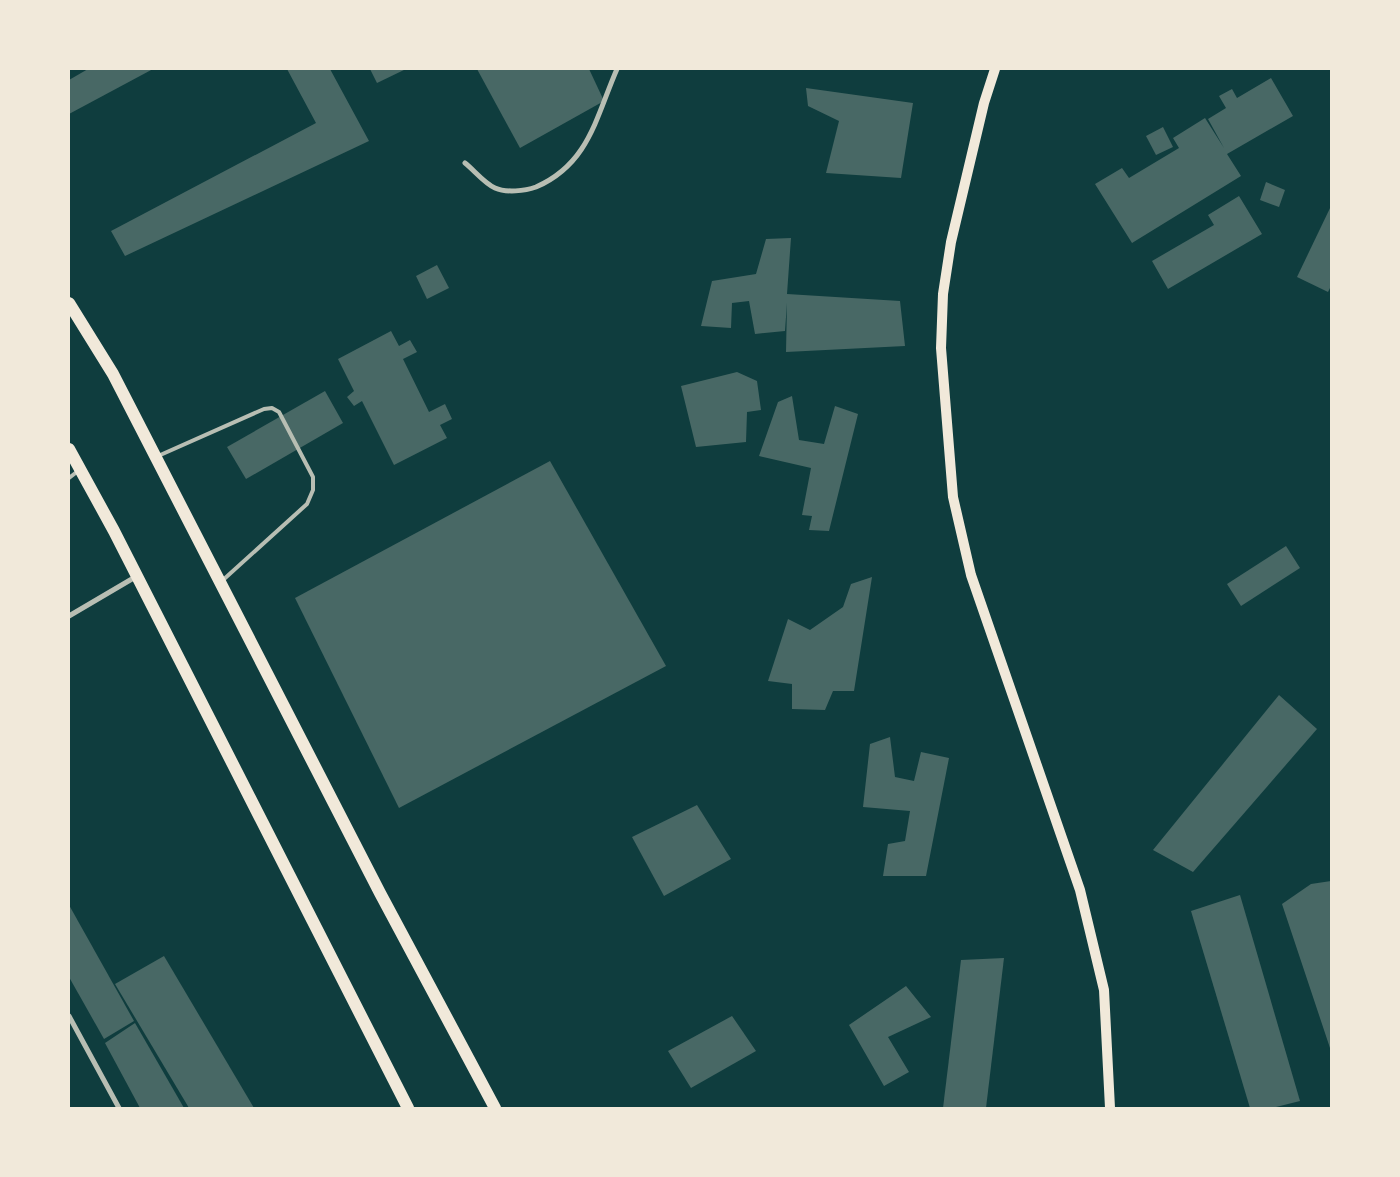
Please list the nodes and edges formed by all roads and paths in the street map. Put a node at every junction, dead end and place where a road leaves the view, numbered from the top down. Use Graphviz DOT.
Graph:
graph roads {
  1 [pos="617,69"];
  2 [pos="995,69"];
  3 [pos="466,163"];
  4 [pos="69,303"];
  5 [pos="69,449"];
  6 [pos="156,457"];
  7 [pos="80,470"];
  8 [pos="69,478"];
  9 [pos="136,576"];
  10 [pos="220,582"];
  11 [pos="69,616"];
  12 [pos="69,1016"];
  13 [pos="119,1108"];
  14 [pos="408,1108"];
  15 [pos="495,1108"];
  16 [pos="1110,1108"];
  1 -- 3 [label="street"];
  2 -- 16 [label="main road"];
  4 -- 6 [label="main road"];
  5 -- 7 [label="main road"];
  6 -- 10 [label="main road"];
  6 -- 10 [label="lane"];
  7 -- 8 [label="lane"];
  7 -- 9 [label="main road"];
  9 -- 11 [label="street"];
  9 -- 14 [label="main road"];
  10 -- 15 [label="main road"];
  12 -- 13 [label="street"];
}
